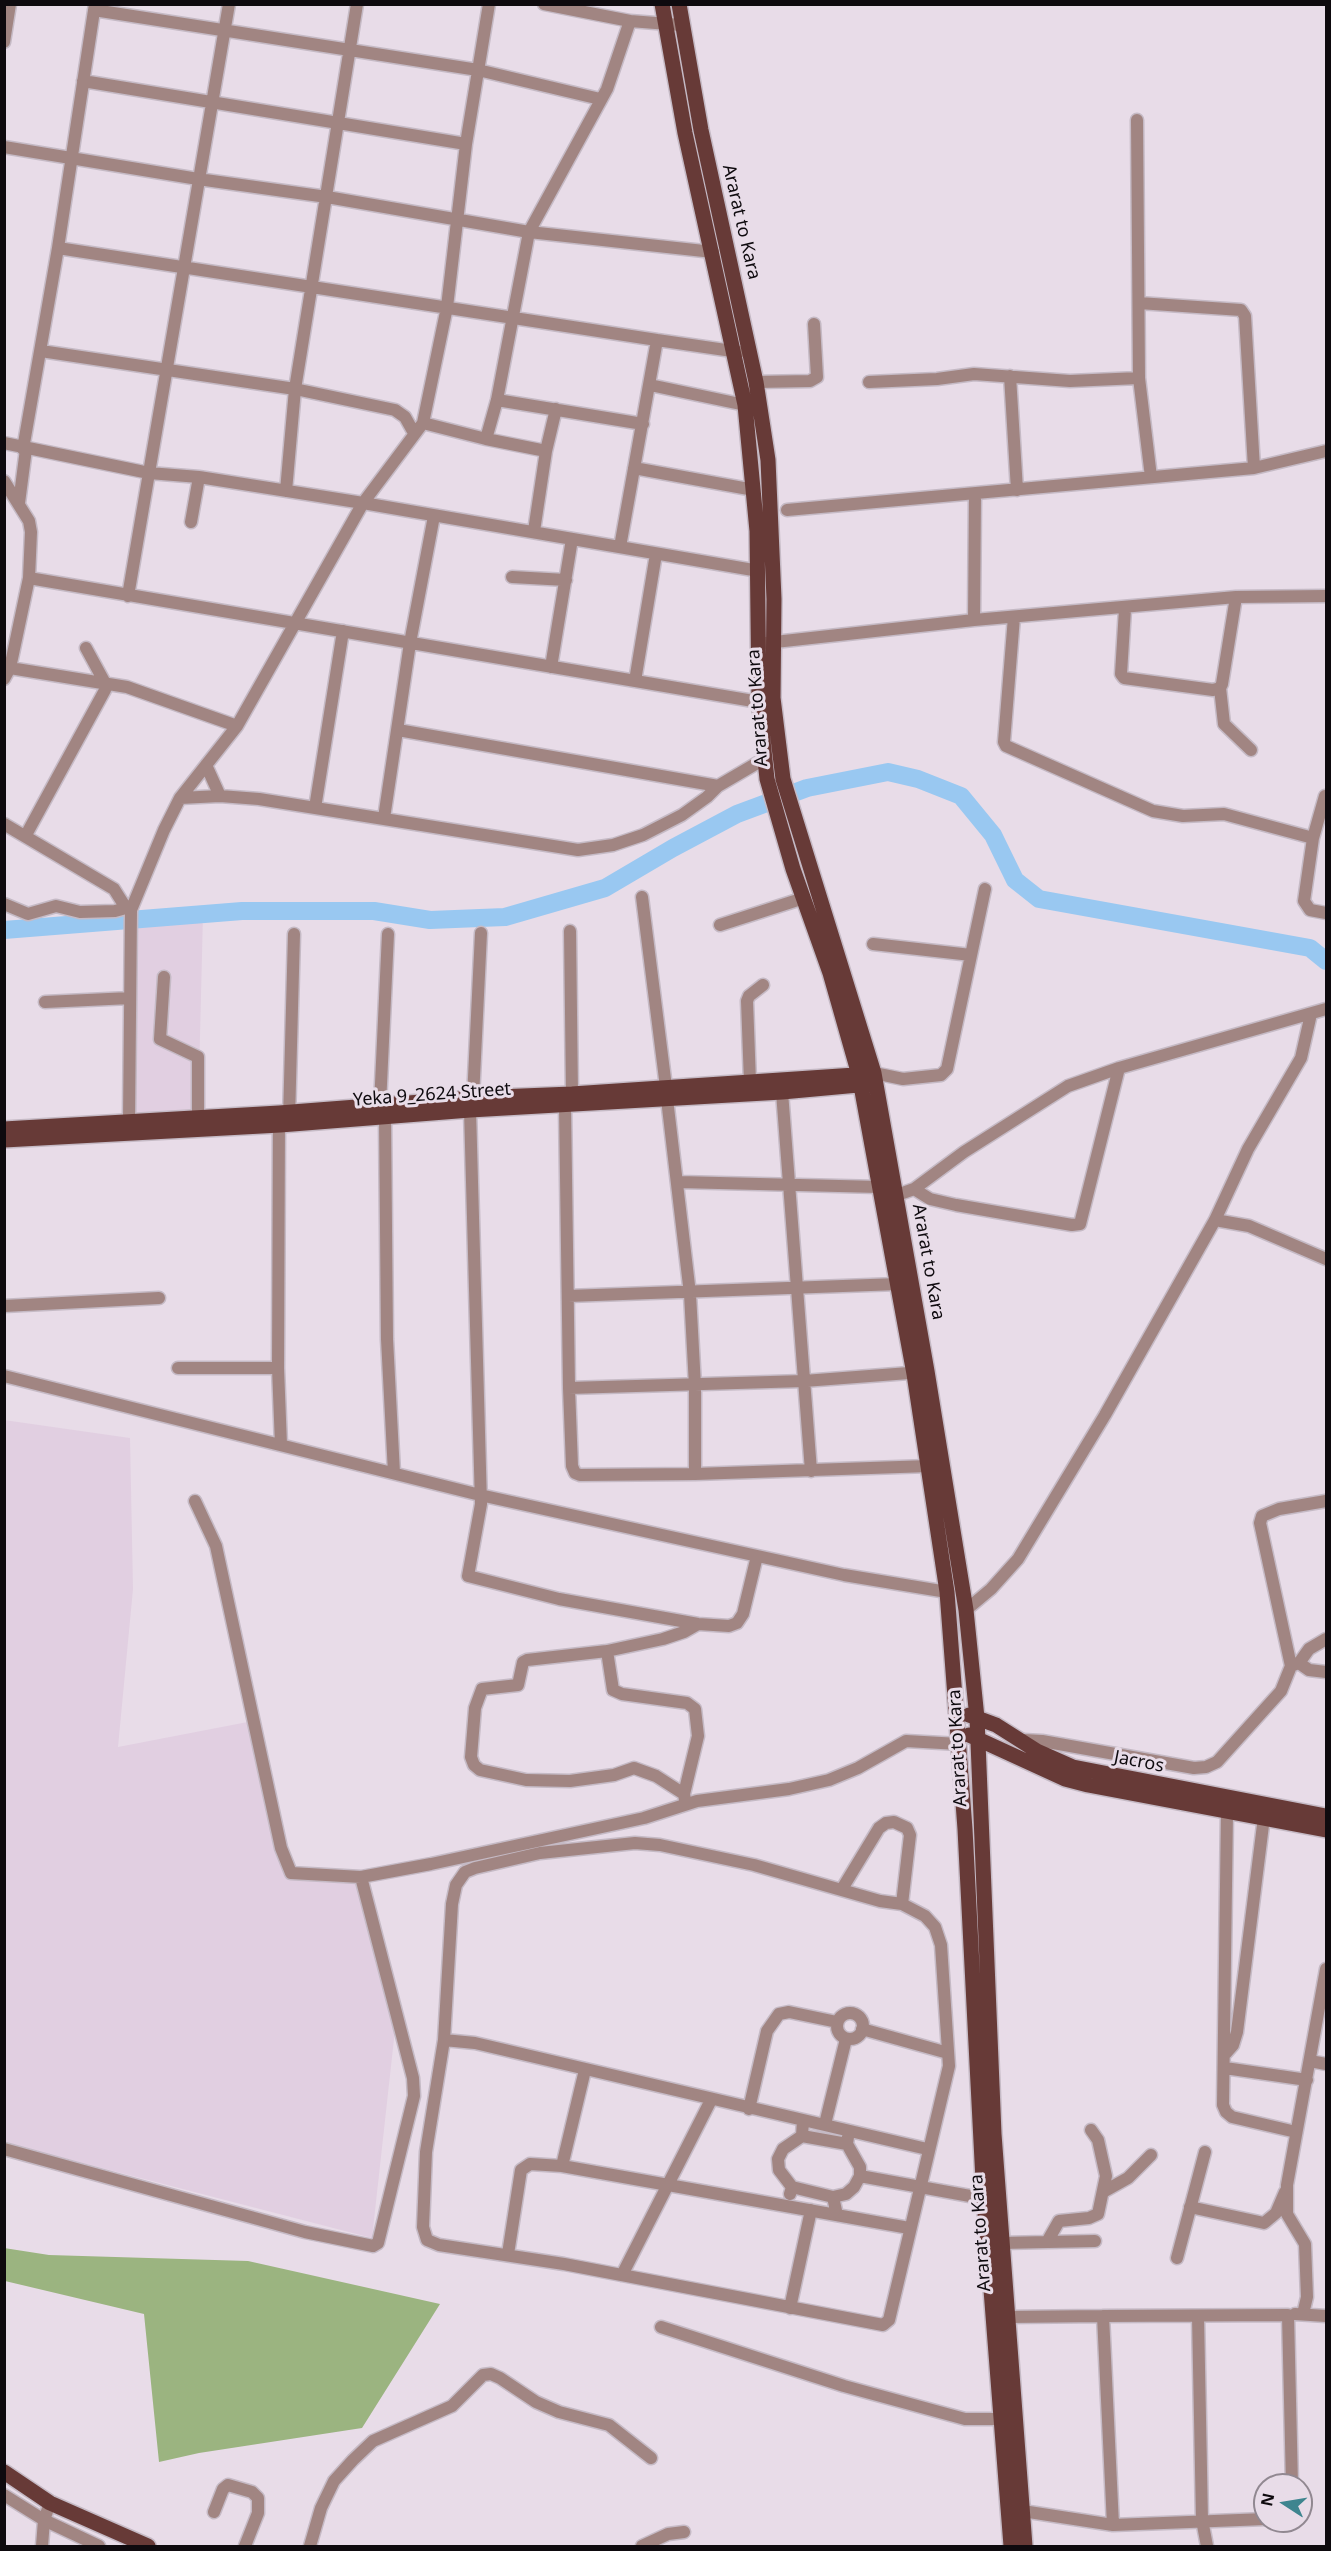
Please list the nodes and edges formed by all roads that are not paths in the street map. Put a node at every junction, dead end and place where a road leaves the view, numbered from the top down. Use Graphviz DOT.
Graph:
graph roads {
  1 [pos="10,4"];
  2 [pos="229,4"];
  3 [pos="357,4"];
  4 [pos="489,4"];
  5 [pos="544,4"];
  6 [pos="662,4"];
  7 [pos="679,4"];
  8 [pos="94,7"];
  9 [pos="630,21"];
  10 [pos="681,25"];
  11 [pos="665,26"];
  12 [pos="226,28"];
  13 [pos="4,42"];
  14 [pos="350,49"];
  15 [pos="478,70"];
  16 [pos="83,81"];
  17 [pos="600,99"];
  18 [pos="212,103"];
  19 [pos="1137,120"];
  20 [pos="339,124"];
  21 [pos="701,130"];
  22 [pos="685,133"];
  23 [pos="466,144"];
  24 [pos="4,147"];
  25 [pos="72,159"];
  26 [pos="198,179"];
  27 [pos="327,197"];
  28 [pos="457,218"];
  29 [pos="530,232"];
  30 [pos="58,248"];
  31 [pos="713,252"];
  32 [pos="186,267"];
  33 [pos="311,288"];
  34 [pos="1140,303"];
  35 [pos="447,307"];
  36 [pos="514,316"];
  37 [pos="814,324"];
  38 [pos="657,340"];
  39 [pos="41,351"];
  40 [pos="734,352"];
  41 [pos="750,352"];
  42 [pos="168,369"];
  43 [pos="1010,376"];
  44 [pos="1139,378"];
  45 [pos="756,382"];
  46 [pos="868,382"];
  47 [pos="650,385"];
  48 [pos="295,389"];
  49 [pos="497,400"];
  50 [pos="745,405"];
  51 [pos="556,409"];
  52 [pos="423,423"];
  53 [pos="643,424"];
  54 [pos="414,433"];
  55 [pos="486,439"];
  56 [pos="4,443"];
  57 [pos="25,449"];
  58 [pos="546,451"];
  59 [pos="1326,451"];
  60 [pos="634,468"];
  61 [pos="1254,468"];
  62 [pos="149,473"];
  63 [pos="199,477"];
  64 [pos="1151,477"];
  65 [pos="4,481"];
  66 [pos="754,490"];
  67 [pos="1017,490"];
  68 [pos="286,491"];
  69 [pos="975,495"];
  70 [pos="19,503"];
  71 [pos="363,503"];
  72 [pos="787,510"];
  73 [pos="434,516"];
  74 [pos="191,522"];
  75 [pos="534,531"];
  76 [pos="572,539"];
  77 [pos="620,547"];
  78 [pos="656,554"];
  79 [pos="759,571"];
  80 [pos="512,577"];
  81 [pos="29,578"];
  82 [pos="566,580"];
  83 [pos="128,596"];
  84 [pos="1326,596"];
  85 [pos="1236,597"];
  86 [pos="1125,609"];
  87 [pos="1014,617"];
  88 [pos="974,620"];
  89 [pos="294,621"];
  90 [pos="343,631"];
  91 [pos="410,643"];
  92 [pos="766,643"];
  93 [pos="86,648"];
  94 [pos="551,667"];
  95 [pos="7,674"];
  96 [pos="635,681"];
  97 [pos="105,683"];
  98 [pos="1220,688"];
  99 [pos="759,702"];
  100 [pos="237,726"];
  101 [pos="398,730"];
  102 [pos="768,750"];
  103 [pos="1251,750"];
  104 [pos="206,765"];
  105 [pos="718,786"];
  106 [pos="220,796"];
  107 [pos="1325,796"];
  108 [pos="180,798"];
  109 [pos="783,807"];
  110 [pos="315,808"];
  111 [pos="384,818"];
  112 [pos="4,824"];
  113 [pos="26,835"];
  114 [pos="1313,837"];
  115 [pos="985,889"];
  116 [pos="642,897"];
  117 [pos="804,898"];
  118 [pos="4,904"];
  119 [pos="129,912"];
  120 [pos="1326,913"];
  121 [pos="720,925"];
  122 [pos="570,930"];
  123 [pos="481,933"];
  124 [pos="294,934"];
  125 [pos="388,934"];
  126 [pos="873,944"];
  127 [pos="971,955"];
  128 [pos="837,972"];
  129 [pos="164,976"];
  130 [pos="763,985"];
  131 [pos="130,998"];
  132 [pos="45,1002"];
  133 [pos="1321,1009"];
  134 [pos="1119,1068"];
  135 [pos="872,1079"];
  136 [pos="750,1082"];
  137 [pos="819,1083"];
  138 [pos="782,1092"];
  139 [pos="667,1093"];
  140 [pos="568,1100"];
  141 [pos="471,1104"];
  142 [pos="382,1111"];
  143 [pos="198,1118"];
  144 [pos="284,1119"];
  145 [pos="129,1121"];
  146 [pos="4,1129"];
  147 [pos="4,1140"];
  148 [pos="679,1182"];
  149 [pos="789,1185"];
  150 [pos="879,1187"];
  151 [pos="914,1188"];
  152 [pos="897,1195"];
  153 [pos="1215,1220"];
  154 [pos="1326,1259"];
  155 [pos="898,1284"];
  156 [pos="798,1290"];
  157 [pos="690,1294"];
  158 [pos="568,1296"];
  159 [pos="159,1298"];
  160 [pos="4,1306"];
  161 [pos="178,1368"];
  162 [pos="278,1368"];
  163 [pos="921,1372"];
  164 [pos="4,1376"];
  165 [pos="804,1381"];
  166 [pos="695,1386"];
  167 [pos="569,1388"];
  168 [pos="280,1444"];
  169 [pos="929,1466"];
  170 [pos="811,1471"];
  171 [pos="394,1473"];
  172 [pos="695,1474"];
  173 [pos="480,1495"];
  174 [pos="195,1501"];
  175 [pos="1326,1501"];
  176 [pos="758,1556"];
  177 [pos="947,1592"];
  178 [pos="966,1610"];
  179 [pos="698,1624"];
  180 [pos="1326,1638"];
  181 [pos="607,1651"];
  182 [pos="1295,1664"];
  183 [pos="1326,1672"];
  184 [pos="957,1711"];
  185 [pos="977,1718"];
  186 [pos="976,1737"];
  187 [pos="959,1738"];
  188 [pos="1023,1740"];
  189 [pos="685,1799"];
  190 [pos="1227,1812"];
  191 [pos="1326,1816"];
  192 [pos="1264,1817"];
  193 [pos="1326,1830"];
  194 [pos="361,1877"];
  195 [pos="842,1888"];
  196 [pos="902,1904"];
  197 [pos="1226,1952"];
  198 [pos="1246,1952"];
  199 [pos="1326,1969"];
  200 [pos="837,2022"];
  201 [pos="862,2030"];
  202 [pos="846,2039"];
  203 [pos="444,2040"];
  204 [pos="948,2053"];
  205 [pos="1226,2054"];
  206 [pos="1310,2061"];
  207 [pos="1326,2064"];
  208 [pos="1225,2068"];
  209 [pos="585,2070"];
  210 [pos="1307,2080"];
  211 [pos="711,2100"];
  212 [pos="749,2109"];
  213 [pos="803,2120"];
  214 [pos="825,2124"];
  215 [pos="849,2130"];
  216 [pos="1091,2130"];
  217 [pos="1296,2132"];
  218 [pos="802,2136"];
  219 [pos="848,2144"];
  220 [pos="4,2149"];
  221 [pos="927,2149"];
  222 [pos="1205,2152"];
  223 [pos="1151,2155"];
  224 [pos="562,2166"];
  225 [pos="860,2176"];
  226 [pos="668,2184"];
  227 [pos="1287,2185"];
  228 [pos="792,2187"];
  229 [pos="918,2188"];
  230 [pos="1103,2192"];
  231 [pos="833,2197"];
  232 [pos="991,2200"];
  233 [pos="786,2205"];
  234 [pos="1191,2207"];
  235 [pos="811,2210"];
  236 [pos="837,2215"];
  237 [pos="909,2228"];
  238 [pos="1095,2241"];
  239 [pos="1047,2242"];
  240 [pos="1001,2243"];
  241 [pos="508,2254"];
  242 [pos="1177,2258"];
  243 [pos="622,2275"];
  244 [pos="790,2308"];
  245 [pos="1303,2314"];
  246 [pos="1288,2315"];
  247 [pos="1104,2316"];
  248 [pos="1198,2316"];
  249 [pos="1326,2316"];
  250 [pos="1006,2317"];
  251 [pos="661,2327"];
  252 [pos="1001,2419"];
  253 [pos="651,2458"];
  254 [pos="4,2472"];
  255 [pos="1292,2473"];
  256 [pos="4,2495"];
  257 [pos="50,2503"];
  258 [pos="1016,2510"];
  259 [pos="214,2512"];
  260 [pos="1253,2519"];
  261 [pos="44,2520"];
  262 [pos="1202,2520"];
  263 [pos="1113,2525"];
  264 [pos="684,2532"];
  265 [pos="42,2547"];
  266 [pos="99,2547"];
  267 [pos="148,2547"];
  268 [pos="245,2547"];
  269 [pos="310,2547"];
  270 [pos="642,2547"];
  271 [pos="1011,2547"];
  272 [pos="1025,2547"];
  273 [pos="1207,2547"];
  1 -- 13 [label="street"];
  2 -- 12 [label="street"];
  3 -- 14 [label="street"];
  4 -- 15 [label="street"];
  5 -- 9 [label="street"];
  6 -- 11 [label="main road, Ararat to Kara"];
  7 -- 10 [label="main road, Ararat to Kara"];
  8 -- 12 [label="street"];
  8 -- 16 [label="street"];
  9 -- 11 [label="street"];
  9 -- 17 [label="street"];
  10 -- 11 [label="street"];
  10 -- 21 [label="main road, Ararat to Kara"];
  11 -- 22 [label="main road, Ararat to Kara"];
  12 -- 14 [label="street"];
  12 -- 18 [label="street"];
  14 -- 15 [label="street"];
  14 -- 20 [label="street"];
  15 -- 17 [label="street"];
  15 -- 23 [label="street"];
  16 -- 18 [label="street"];
  16 -- 25 [label="street"];
  17 -- 29 [label="street"];
  18 -- 20 [label="street"];
  18 -- 26 [label="street"];
  19 -- 34 [label="street"];
  20 -- 23 [label="street"];
  20 -- 27 [label="street"];
  21 -- 22 [label="main road"];
  21 -- 41 [label="main road, Ararat to Kara"];
  22 -- 31 [label="main road, Ararat to Kara"];
  23 -- 28 [label="street"];
  24 -- 25 [label="street"];
  25 -- 26 [label="street"];
  25 -- 30 [label="street"];
  26 -- 27 [label="street"];
  26 -- 32 [label="street"];
  27 -- 28 [label="street"];
  27 -- 33 [label="street"];
  28 -- 29 [label="street"];
  28 -- 35 [label="street"];
  29 -- 31 [label="street"];
  29 -- 36 [label="street"];
  30 -- 32 [label="street"];
  30 -- 39 [label="street"];
  31 -- 40 [label="main road, Ararat to Kara"];
  32 -- 33 [label="street"];
  32 -- 42 [label="street"];
  33 -- 35 [label="street"];
  33 -- 48 [label="street"];
  34 -- 44 [label="street"];
  34 -- 61 [label="street"];
  35 -- 36 [label="street"];
  35 -- 52 [label="street"];
  36 -- 38 [label="street"];
  36 -- 49 [label="street"];
  37 -- 45 [label="street"];
  38 -- 40 [label="street"];
  38 -- 47 [label="street"];
  39 -- 42 [label="street"];
  39 -- 57 [label="street"];
  40 -- 41 [label="street"];
  40 -- 50 [label="main road, Ararat to Kara"];
  41 -- 45 [label="main road, Ararat to Kara"];
  42 -- 48 [label="street"];
  42 -- 62 [label="street"];
  43 -- 44 [label="street"];
  43 -- 46 [label="street"];
  43 -- 67 [label="street"];
  44 -- 64 [label="street"];
  45 -- 92 [label="main road, Ararat to Kara"];
  47 -- 50 [label="street"];
  47 -- 53 [label="street"];
  48 -- 54 [label="street"];
  48 -- 68 [label="street"];
  49 -- 51 [label="street"];
  49 -- 55 [label="street"];
  50 -- 66 [label="main road, Ararat to Kara"];
  51 -- 53 [label="street"];
  51 -- 58 [label="street"];
  52 -- 54 [label="street"];
  52 -- 55 [label="street"];
  53 -- 60 [label="street"];
  54 -- 71 [label="street"];
  55 -- 58 [label="street"];
  56 -- 57 [label="street"];
  57 -- 62 [label="street"];
  57 -- 70 [label="street"];
  58 -- 75 [label="street"];
  59 -- 61 [label="street"];
  60 -- 66 [label="street"];
  60 -- 77 [label="street"];
  61 -- 64 [label="street"];
  62 -- 63 [label="street"];
  62 -- 83 [label="street"];
  63 -- 68 [label="street"];
  63 -- 74 [label="street"];
  64 -- 67 [label="street"];
  65 -- 70 [label="street"];
  66 -- 79 [label="main road, Ararat to Kara"];
  67 -- 69 [label="street"];
  68 -- 71 [label="street"];
  69 -- 72 [label="street"];
  69 -- 88 [label="street"];
  70 -- 81 [label="street"];
  71 -- 73 [label="street"];
  71 -- 89 [label="street"];
  73 -- 75 [label="street"];
  73 -- 91 [label="street"];
  75 -- 76 [label="street"];
  76 -- 77 [label="street"];
  76 -- 82 [label="street"];
  77 -- 78 [label="street"];
  78 -- 79 [label="street"];
  78 -- 96 [label="street"];
  79 -- 92 [label="main road, Ararat to Kara"];
  80 -- 82 [label="street"];
  81 -- 83 [label="street"];
  81 -- 95 [label="street"];
  82 -- 94 [label="street"];
  83 -- 89 [label="street"];
  84 -- 85 [label="street"];
  85 -- 86 [label="street"];
  85 -- 98 [label="street"];
  86 -- 87 [label="street"];
  86 -- 98 [label="street"];
  87 -- 88 [label="street"];
  87 -- 114 [label="street"];
  88 -- 92 [label="street"];
  89 -- 90 [label="street"];
  89 -- 100 [label="street"];
  90 -- 91 [label="street"];
  90 -- 110 [label="street"];
  91 -- 94 [label="street"];
  91 -- 101 [label="street"];
  92 -- 99 [label="main road, Ararat to Kara"];
  92 -- 102 [label="main road, Ararat to Kara"];
  93 -- 97 [label="street"];
  94 -- 96 [label="street"];
  95 -- 97 [label="street"];
  96 -- 99 [label="street"];
  97 -- 100 [label="street"];
  97 -- 113 [label="street"];
  98 -- 103 [label="street"];
  99 -- 102 [label="main road, Ararat to Kara"];
  100 -- 104 [label="street"];
  101 -- 105 [label="street"];
  101 -- 111 [label="street"];
  102 -- 105 [label="street"];
  102 -- 109 [label="main road, Ararat to Kara"];
  104 -- 106 [label="street"];
  104 -- 108 [label="street"];
  105 -- 111 [label="street"];
  106 -- 108 [label="street"];
  106 -- 110 [label="street"];
  107 -- 114 [label="street"];
  108 -- 119 [label="street"];
  109 -- 117 [label="main road, Ararat to Kara"];
  109 -- 128 [label="main road, Ararat to Kara"];
  110 -- 111 [label="street"];
  112 -- 113 [label="street"];
  113 -- 119 [label="street"];
  114 -- 120 [label="street"];
  115 -- 127 [label="street"];
  116 -- 139 [label="street"];
  117 -- 121 [label="street"];
  117 -- 128 [label="main road, Ararat to Kara"];
  118 -- 119 [label="street"];
  119 -- 131 [label="street"];
  122 -- 140 [label="street"];
  123 -- 141 [label="street"];
  124 -- 144 [label="street"];
  125 -- 142 [label="street"];
  126 -- 127 [label="street"];
  127 -- 135 [label="street"];
  128 -- 135 [label="main road, Ararat to Kara"];
  129 -- 143 [label="street"];
  130 -- 136 [label="street"];
  131 -- 132 [label="street"];
  131 -- 145 [label="street"];
  133 -- 134 [label="street"];
  133 -- 153 [label="street"];
  134 -- 151 [label="street"];
  134 -- 151 [label="street"];
  135 -- 137 [label="main road, Yeka 9_2624 Street"];
  135 -- 150 [label="main road, Ararat to Kara"];
  135 -- 152 [label="main road, Ararat to Kara"];
  136 -- 137 [label="main road, Yeka 9_2624 Street"];
  136 -- 139 [label="main road, Yeka 9_2624 Street"];
  137 -- 138 [label="main road, Yeka 9_2624 Street"];
  138 -- 139 [label="main road, Yeka 9_2624 Street"];
  138 -- 149 [label="street"];
  139 -- 140 [label="main road, Yeka 9_2624 Street"];
  139 -- 148 [label="street"];
  140 -- 141 [label="main road, Yeka 9_2624 Street"];
  140 -- 158 [label="street"];
  141 -- 142 [label="main road, Yeka 9_2624 Street"];
  141 -- 173 [label="street"];
  142 -- 144 [label="main road, Yeka 9_2624 Street"];
  142 -- 171 [label="street"];
  143 -- 144 [label="main road, Yeka 9_2624 Street"];
  143 -- 145 [label="main road, Yeka 9_2624 Street"];
  144 -- 147 [label="main road, Yeka 9_2624 Street"];
  144 -- 162 [label="street"];
  145 -- 146 [label="main road, Yeka 9_2624 Street"];
  148 -- 149 [label="street"];
  148 -- 157 [label="street"];
  149 -- 150 [label="street"];
  149 -- 156 [label="street"];
  150 -- 155 [label="main road, Ararat to Kara"];
  151 -- 152 [label="street"];
  152 -- 163 [label="main road, Ararat to Kara"];
  153 -- 154 [label="street"];
  153 -- 178 [label="street"];
  155 -- 156 [label="street"];
  155 -- 163 [label="main road, Ararat to Kara"];
  156 -- 157 [label="street"];
  156 -- 165 [label="street"];
  157 -- 158 [label="street"];
  157 -- 166 [label="street"];
  158 -- 167 [label="street"];
  159 -- 160 [label="street"];
  161 -- 162 [label="street"];
  162 -- 168 [label="street"];
  163 -- 165 [label="street"];
  163 -- 169 [label="main road, Ararat to Kara"];
  163 -- 178 [label="main road, Ararat to Kara"];
  164 -- 168 [label="street"];
  165 -- 166 [label="street"];
  165 -- 170 [label="street"];
  166 -- 167 [label="street"];
  166 -- 172 [label="street"];
  167 -- 172 [label="street"];
  168 -- 171 [label="street"];
  169 -- 170 [label="street"];
  169 -- 177 [label="main road, Ararat to Kara"];
  170 -- 172 [label="street"];
  171 -- 173 [label="street"];
  173 -- 176 [label="street"];
  173 -- 179 [label="street"];
  174 -- 194 [label="street"];
  175 -- 182 [label="street"];
  176 -- 177 [label="street"];
  176 -- 179 [label="street"];
  177 -- 184 [label="main road, Ararat to Kara"];
  178 -- 185 [label="main road, Ararat to Kara"];
  179 -- 181 [label="street"];
  180 -- 182 [label="street"];
  181 -- 189 [label="street"];
  181 -- 189 [label="street"];
  182 -- 183 [label="street"];
  182 -- 188 [label="street"];
  184 -- 185 [label="main road, Jacros"];
  184 -- 187 [label="main road, Ararat to Kara"];
  185 -- 186 [label="main road, Ararat to Kara"];
  185 -- 188 [label="main road, Jacros"];
  186 -- 187 [label="main road, Jacros"];
  186 -- 190 [label="main road, Jacros"];
  186 -- 232 [label="main road, Ararat to Kara"];
  187 -- 189 [label="street"];
  187 -- 232 [label="main road, Ararat to Kara"];
  188 -- 191 [label="main road, Jacros"];
  189 -- 194 [label="street"];
  190 -- 192 [label="main road, Jacros"];
  190 -- 197 [label="street"];
  192 -- 193 [label="main road, Jacros"];
  192 -- 198 [label="street"];
  194 -- 220 [label="street"];
  195 -- 196 [label="street"];
  195 -- 196 [label="street"];
  195 -- 203 [label="street"];
  196 -- 204 [label="street"];
  197 -- 198 [label="street"];
  197 -- 205 [label="street"];
  198 -- 205 [label="street"];
  199 -- 206 [label="street"];
  200 -- 201 [label="street"];
  200 -- 202 [label="street"];
  200 -- 212 [label="street"];
  201 -- 202 [label="street"];
  201 -- 204 [label="street"];
  202 -- 214 [label="street"];
  203 -- 209 [label="street"];
  203 -- 241 [label="street"];
  204 -- 221 [label="street"];
  205 -- 208 [label="street"];
  206 -- 207 [label="street"];
  206 -- 210 [label="street"];
  208 -- 210 [label="street"];
  208 -- 217 [label="street"];
  209 -- 211 [label="street"];
  209 -- 224 [label="street"];
  210 -- 217 [label="street"];
  211 -- 212 [label="street"];
  211 -- 226 [label="street"];
  212 -- 213 [label="street"];
  213 -- 214 [label="street"];
  213 -- 218 [label="street"];
  214 -- 215 [label="street"];
  215 -- 219 [label="street"];
  215 -- 221 [label="street"];
  216 -- 230 [label="street"];
  217 -- 227 [label="street"];
  218 -- 219 [label="street"];
  218 -- 228 [label="street"];
  219 -- 225 [label="street"];
  221 -- 229 [label="street"];
  222 -- 234 [label="street"];
  223 -- 230 [label="street"];
  224 -- 226 [label="street"];
  224 -- 241 [label="street"];
  225 -- 229 [label="street"];
  225 -- 231 [label="street"];
  226 -- 233 [label="street"];
  226 -- 243 [label="street"];
  227 -- 234 [label="street"];
  227 -- 245 [label="street"];
  228 -- 231 [label="street"];
  228 -- 233 [label="street"];
  229 -- 232 [label="street"];
  229 -- 237 [label="street"];
  230 -- 239 [label="street"];
  231 -- 236 [label="street"];
  232 -- 240 [label="main road, Ararat to Kara"];
  232 -- 252 [label="main road, Ararat to Kara"];
  233 -- 235 [label="street"];
  234 -- 242 [label="street"];
  235 -- 236 [label="street"];
  235 -- 244 [label="street"];
  236 -- 237 [label="street"];
  237 -- 244 [label="street"];
  238 -- 239 [label="street"];
  239 -- 240 [label="street"];
  240 -- 250 [label="main road, Ararat to Kara"];
  241 -- 243 [label="street"];
  243 -- 244 [label="street"];
  245 -- 246 [label="street"];
  245 -- 249 [label="street"];
  246 -- 248 [label="street"];
  246 -- 255 [label="street"];
  247 -- 248 [label="street"];
  247 -- 250 [label="street"];
  247 -- 263 [label="street"];
  248 -- 262 [label="street"];
  250 -- 258 [label="main road, Ararat to Kara"];
  251 -- 252 [label="street"];
  252 -- 258 [label="main road, Ararat to Kara"];
  253 -- 269 [label="street"];
  254 -- 257 [label="main road"];
  256 -- 261 [label="street"];
  257 -- 261 [label="street"];
  257 -- 267 [label="main road"];
  258 -- 263 [label="street"];
  258 -- 271 [label="main road, Ararat to Kara"];
  258 -- 272 [label="main road, Ararat to Kara"];
  259 -- 268 [label="street"];
  260 -- 262 [label="street"];
  261 -- 265 [label="street"];
  261 -- 266 [label="street"];
  262 -- 263 [label="street"];
  262 -- 273 [label="street"];
  264 -- 270 [label="street"];
}
